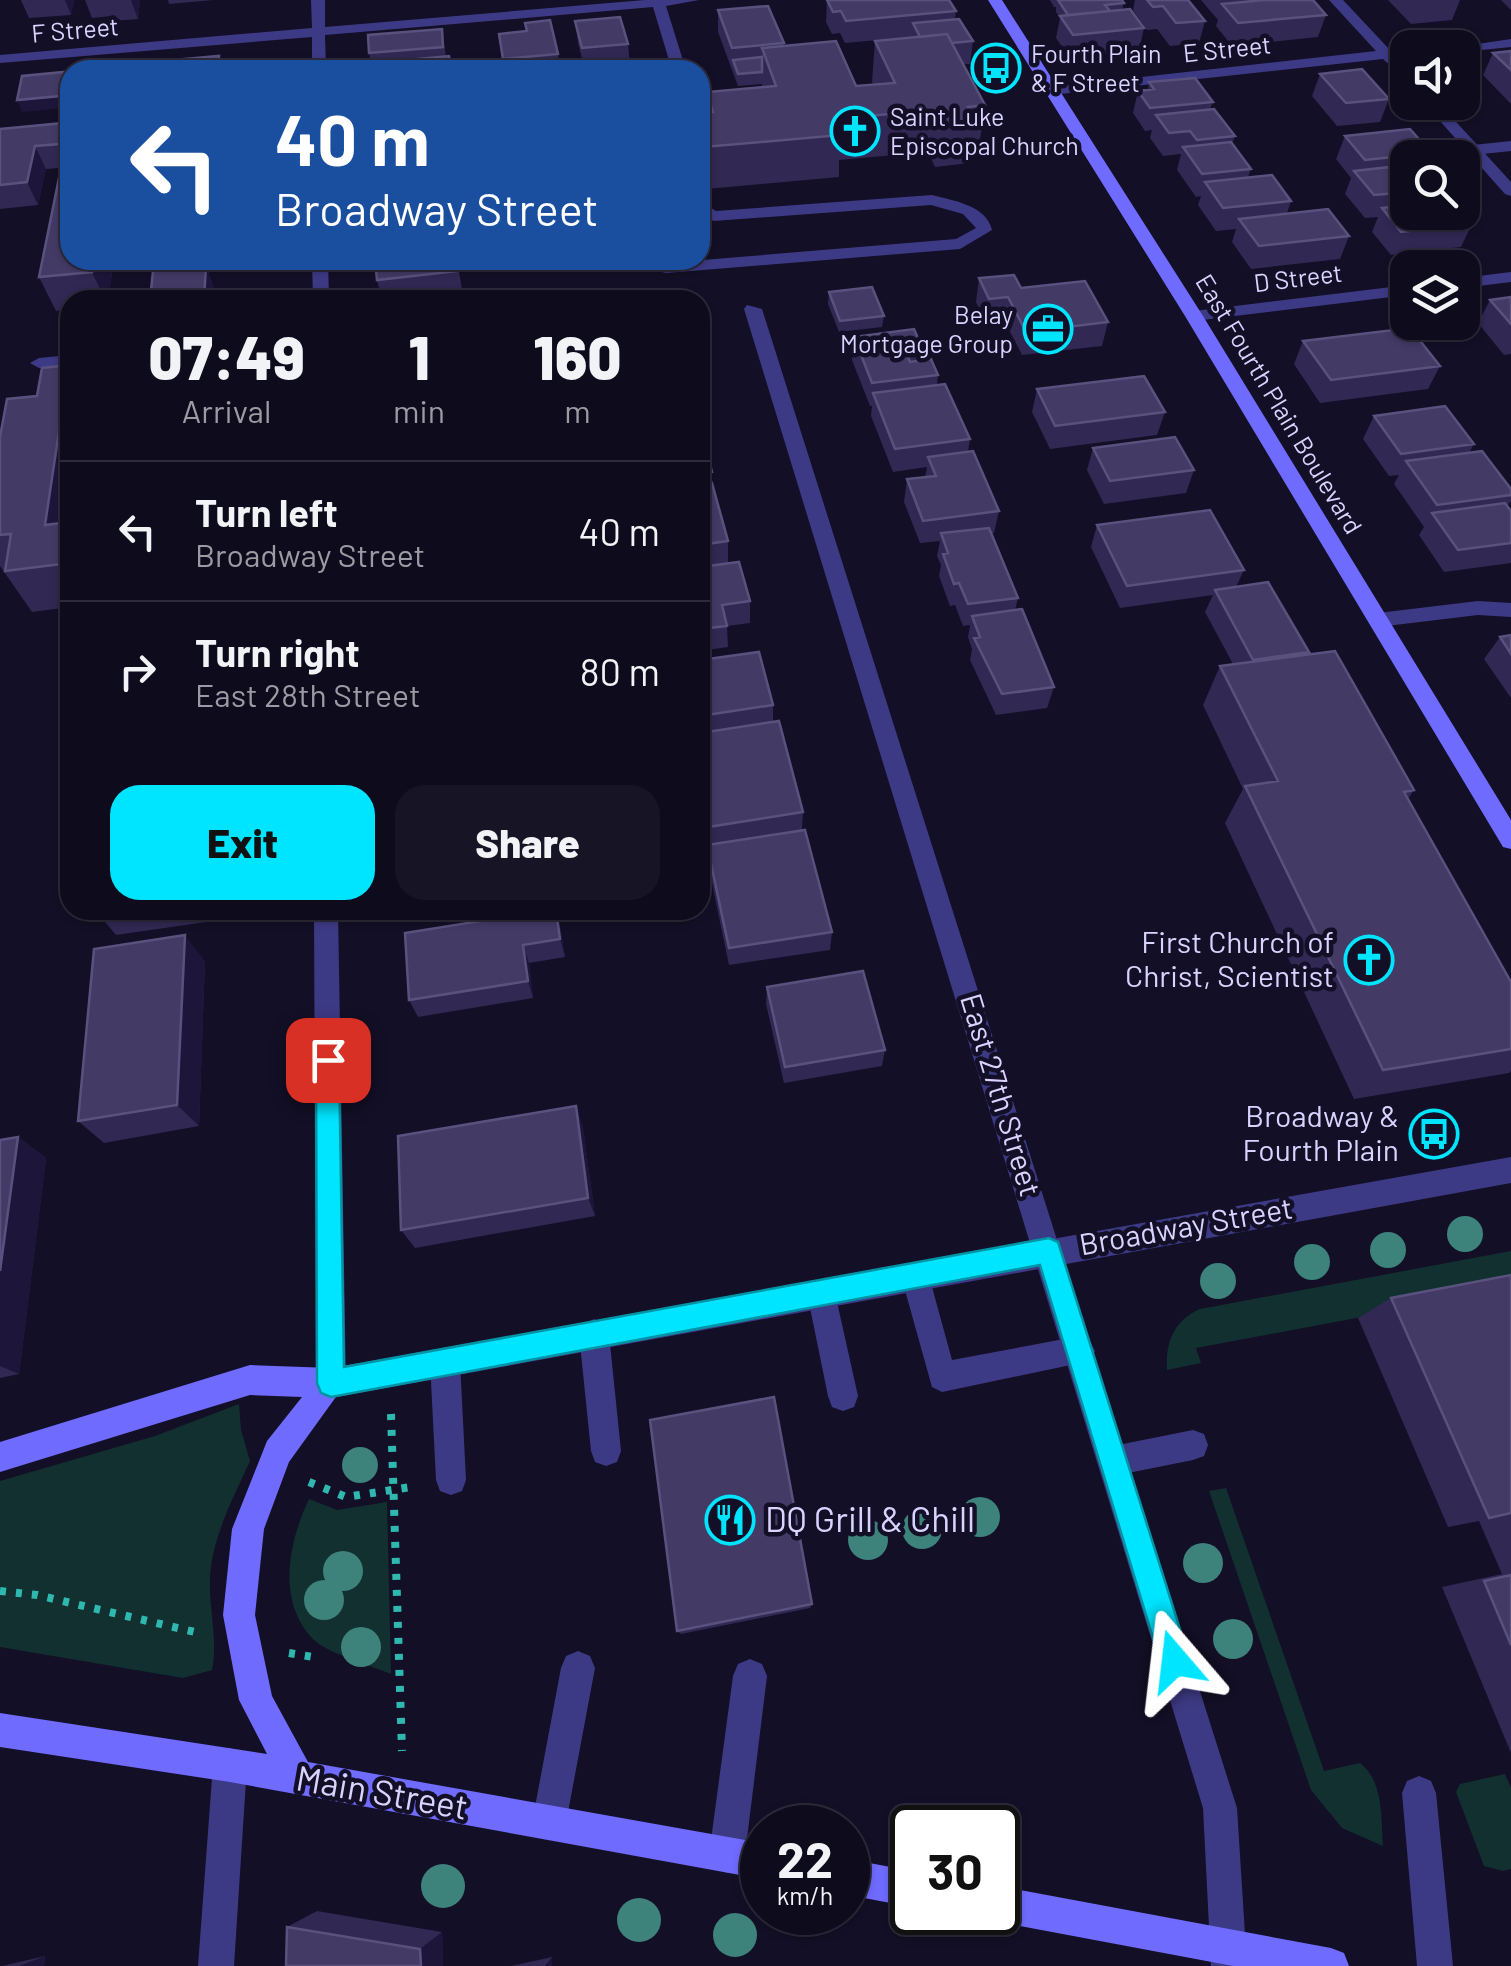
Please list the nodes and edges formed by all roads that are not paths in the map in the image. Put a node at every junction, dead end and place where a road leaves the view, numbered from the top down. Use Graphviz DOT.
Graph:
graph roads {
  1 [pos="318,0"];
  2 [pos="692,0"];
  3 [pos="995,0"];
  4 [pos="1336,0"];
  5 [pos="657,2"];
  6 [pos="319,32"];
  7 [pos="1511,43"];
  8 [pos="1480,46"];
  9 [pos="1386,54"];
  10 [pos="1390,54"];
  11 [pos="1390,58"];
  12 [pos="0,59"];
  13 [pos="319,60"];
  14 [pos="676,60"];
  15 [pos="1051,91"];
  16 [pos="1446,120"];
  17 [pos="1464,140"];
  18 [pos="1511,146"];
  19 [pos="1480,149"];
  20 [pos="1480,158"];
  21 [pos="1511,191"];
  22 [pos="710,214"];
  23 [pos="710,264"];
  24 [pos="202,270"];
  25 [pos="1511,277"];
  26 [pos="1480,281"];
  27 [pos="178,290"];
  28 [pos="1390,292"];
  29 [pos="753,309"];
  30 [pos="1194,316"];
  31 [pos="60,361"];
  32 [pos="39,363"];
  33 [pos="1509,611"];
  34 [pos="1378,620"];
  35 [pos="1511,840"];
  36 [pos="326,920"];
  37 [pos="1511,1170"];
  38 [pos="1049,1251"];
  39 [pos="915,1276"];
  40 [pos="821,1293"];
  41 [pos="594,1334"];
  42 [pos="1080,1350"];
  43 [pos="445,1362"];
  44 [pos="331,1383"];
  45 [pos="843,1396"];
  46 [pos="1192,1446"];
  47 [pos="606,1451"];
  48 [pos="0,1457"];
  49 [pos="1113,1461"];
  50 [pos="452,1480"];
  51 [pos="578,1668"];
  52 [pos="750,1676"];
  53 [pos="0,1730"];
  54 [pos="230,1765"];
  55 [pos="297,1777"];
  56 [pos="1418,1793"];
  57 [pos="549,1823"];
  58 [pos="727,1855"];
  59 [pos="740,1857"];
  60 [pos="1020,1909"];
  61 [pos="1228,1956"];
  62 [pos="216,1966"];
  63 [pos="1331,1966"];
  64 [pos="1435,1966"];
  1 -- 6 [label="street"];
  2 -- 5 [label="street, F Street"];
  3 -- 15 [label="main road, East Fourth Plain Boulevard"];
  4 -- 9 [label="street"];
  5 -- 6 [label="street, F Street"];
  5 -- 14 [label="street"];
  6 -- 12 [label="street, F Street"];
  6 -- 13 [label="street"];
  7 -- 8 [label="street"];
  9 -- 10 [label="street, E Street"];
  9 -- 11 [label="street"];
  9 -- 15 [label="street, E Street"];
  15 -- 30 [label="main road, East Fourth Plain Boulevard"];
  16 -- 17 [label="street"];
  18 -- 19 [label="street"];
  20 -- 21 [label="street"];
  22 -- 23 [label="street"];
  24 -- 27 [label="street"];
  25 -- 26 [label="street"];
  28 -- 30 [label="street, D Street"];
  29 -- 38 [label="street, East 27th Street"];
  30 -- 34 [label="main road, East Fourth Plain Boulevard"];
  31 -- 32 [label="street"];
  33 -- 34 [label="street"];
  34 -- 35 [label="main road, East Fourth Plain Boulevard"];
  36 -- 44 [label="street"];
  37 -- 38 [label="street, Broadway Street"];
  38 -- 39 [label="street, Broadway Street"];
  38 -- 42 [label="street, East 27th Street"];
  39 -- 40 [label="street, Broadway Street"];
  39 -- 42 [label="street"];
  40 -- 41 [label="street, Broadway Street"];
  40 -- 45 [label="street"];
  41 -- 43 [label="street, Broadway Street"];
  41 -- 47 [label="street"];
  42 -- 49 [label="street, East 27th Street"];
  43 -- 44 [label="street, Broadway Street"];
  43 -- 50 [label="street"];
  44 -- 48 [label="main road"];
  44 -- 55 [label="main road"];
  46 -- 49 [label="street"];
  49 -- 61 [label="street, East 27th Street"];
  51 -- 57 [label="street"];
  52 -- 58 [label="street"];
  53 -- 54 [label="main road, Main Street"];
  54 -- 55 [label="main road, Main Street"];
  54 -- 62 [label="street"];
  55 -- 57 [label="main road, Main Street"];
  56 -- 64 [label="street"];
  57 -- 58 [label="main road, Main Street"];
  58 -- 59 [label="main road, Main Street"];
  60 -- 61 [label="main road"];
  61 -- 63 [label="main road"];
}
